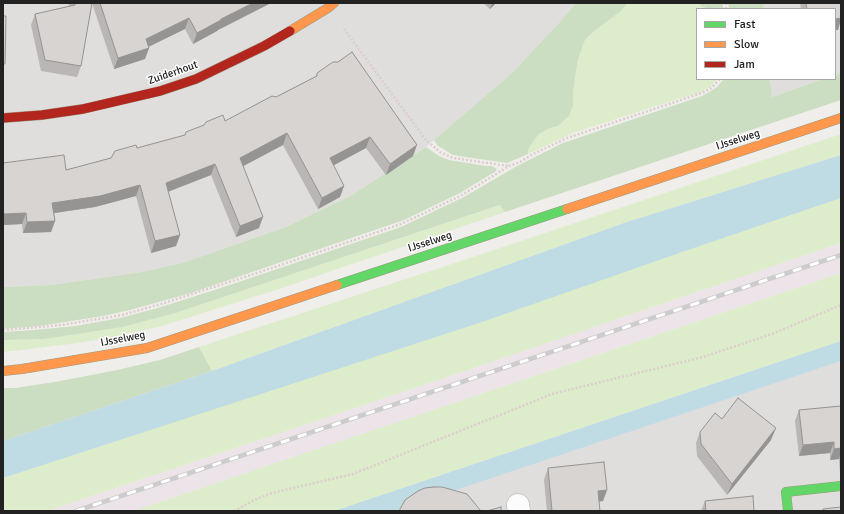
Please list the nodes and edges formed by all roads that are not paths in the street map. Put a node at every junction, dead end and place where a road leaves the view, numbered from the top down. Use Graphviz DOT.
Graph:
graph roads {
  1 [pos="331,5"];
  2 [pos="3,118"];
  3 [pos="841,118"];
  4 [pos="3,367"];
  5 [pos="22,369"];
  6 [pos="3,371"];
  7 [pos="841,486"];
  8 [pos="788,511"];
  1 -- 2 [label="street, Zuiderhout"];
  3 -- 5 [label="street, IJsselweg"];
  4 -- 5 [label="street, IJsselweg"];
  5 -- 6 [label="street, IJsselweg"];
  7 -- 8 [label="street"];
}
